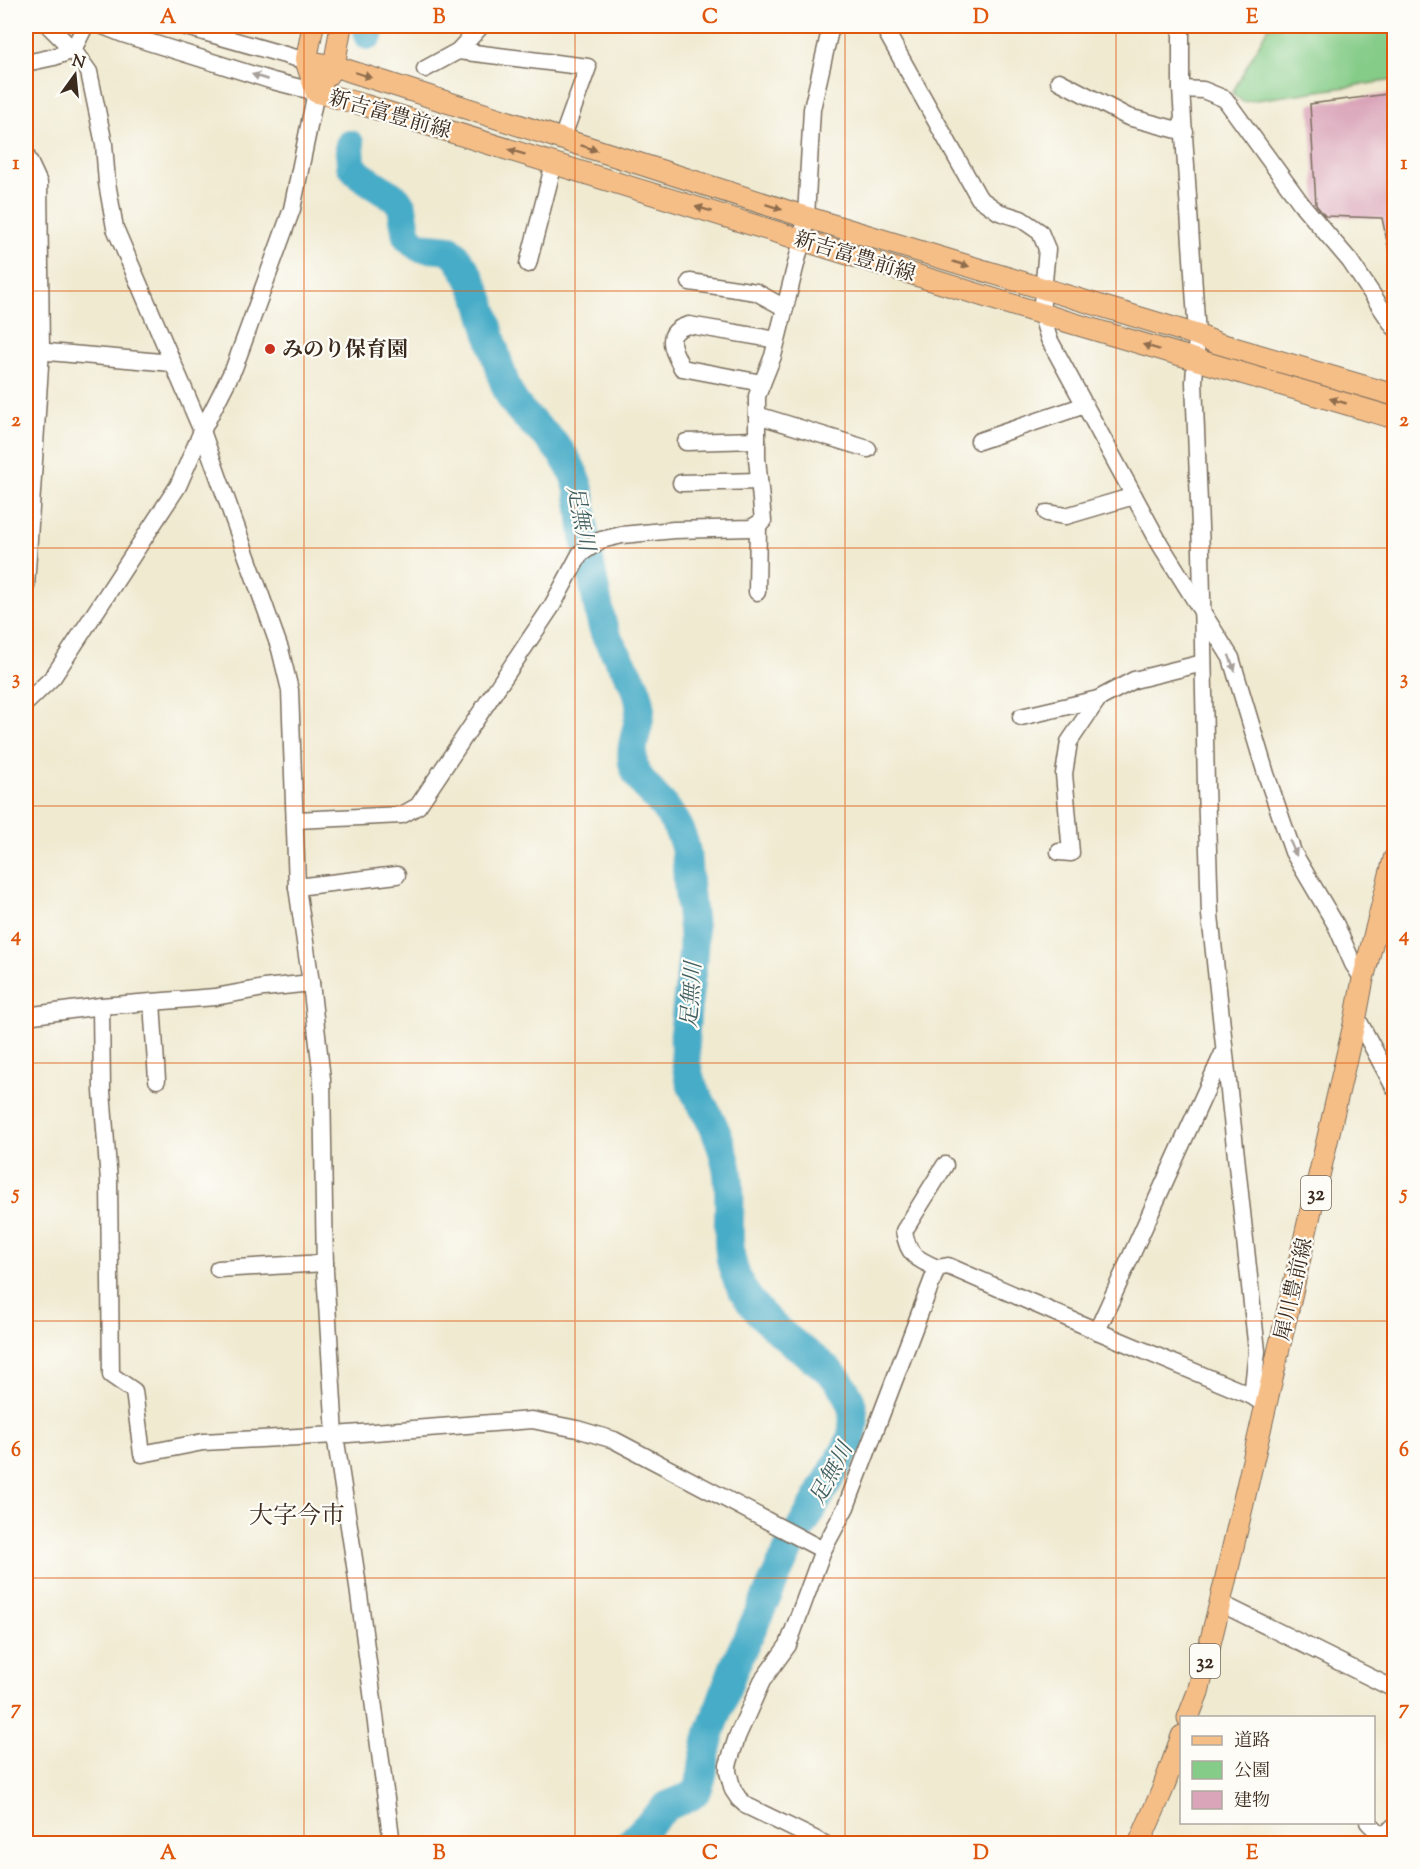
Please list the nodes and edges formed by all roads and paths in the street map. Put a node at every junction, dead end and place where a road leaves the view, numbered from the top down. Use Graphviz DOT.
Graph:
graph roads {
  1 [pos="49,26"];
  2 [pos="85,26"];
  3 [pos="103,26"];
  4 [pos="183,26"];
  5 [pos="313,26"];
  6 [pos="341,26"];
  7 [pos="481,26"];
  8 [pos="831,26"];
  9 [pos="883,26"];
  10 [pos="1181,26"];
  11 [pos="73,50"];
  12 [pos="458,51"];
  13 [pos="306,61"];
  14 [pos="26,63"];
  15 [pos="334,66"];
  16 [pos="426,69"];
  17 [pos="1059,81"];
  18 [pos="1181,89"];
  19 [pos="316,92"];
  20 [pos="1185,132"];
  21 [pos="562,139"];
  22 [pos="26,155"];
  23 [pos="554,163"];
  24 [pos="806,217"];
  25 [pos="802,240"];
  26 [pos="528,264"];
  27 [pos="690,282"];
  28 [pos="1043,289"];
  29 [pos="785,308"];
  30 [pos="1041,313"];
  31 [pos="1395,327"];
  32 [pos="1197,334"];
  33 [pos="777,340"];
  34 [pos="33,350"];
  35 [pos="1195,360"];
  36 [pos="172,363"];
  37 [pos="762,383"];
  38 [pos="1395,395"];
  39 [pos="1084,405"];
  40 [pos="757,415"];
  41 [pos="1395,418"];
  42 [pos="202,431"];
  43 [pos="757,440"];
  44 [pos="979,441"];
  45 [pos="686,442"];
  46 [pos="868,449"];
  47 [pos="759,481"];
  48 [pos="681,483"];
  49 [pos="1134,496"];
  50 [pos="1047,513"];
  51 [pos="758,524"];
  52 [pos="26,585"];
  53 [pos="757,592"];
  54 [pos="1202,613"];
  55 [pos="1203,663"];
  56 [pos="28,696"];
  57 [pos="1098,699"];
  58 [pos="1021,717"];
  59 [pos="296,820"];
  60 [pos="1059,852"];
  61 [pos="1395,858"];
  62 [pos="398,874"];
  63 [pos="297,887"];
  64 [pos="1363,979"];
  65 [pos="312,983"];
  66 [pos="152,1002"];
  67 [pos="101,1006"];
  68 [pos="26,1016"];
  69 [pos="1356,1016"];
  70 [pos="1224,1051"];
  71 [pos="157,1080"];
  72 [pos="1395,1087"];
  73 [pos="945,1165"];
  74 [pos="325,1263"];
  75 [pos="937,1268"];
  76 [pos="218,1269"];
  77 [pos="1097,1331"];
  78 [pos="1259,1401"];
  79 [pos="335,1435"];
  80 [pos="823,1550"];
  81 [pos="1220,1603"];
  82 [pos="1395,1689"];
  83 [pos="1189,1716"];
  84 [pos="1180,1742"];
  85 [pos="1370,1824"];
  86 [pos="1395,1826"];
  87 [pos="393,1844"];
  88 [pos="825,1844"];
  89 [pos="1139,1844"];
  1 -- 11 [label="street"];
  2 -- 11 [label="street"];
  19 -- 3 [label="street, one-way"];
  4 -- 13 [label="street"];
  5 -- 13 [label="main road, 新吉富豊前線"];
  6 -- 15 [label="main road, 新吉富豊前線"];
  7 -- 12 [label="street"];
  8 -- 24 [label="street"];
  9 -- 28 [label="street"];
  10 -- 18 [label="street"];
  11 -- 14 [label="street"];
  11 -- 36 [label="street"];
  12 -- 16 [label="street"];
  12 -- 21 [label="street"];
  13 -- 15 [label="main road, 新吉富豊前線"];
  13 -- 19 [label="main road, 新吉富豊前線"];
  15 -- 19 [label="main road, 新吉富豊前線"];
  15 -- 21 [label="main road, 新吉富豊前線, one-way"];
  17 -- 20 [label="street"];
  18 -- 20 [label="street"];
  18 -- 31 [label="street"];
  23 -- 19 [label="main road, 新吉富豊前線, one-way"];
  19 -- 42 [label="street"];
  20 -- 32 [label="street"];
  21 -- 24 [label="main road, 新吉富豊前線, one-way"];
  22 -- 34 [label="street"];
  25 -- 23 [label="main road, 新吉富豊前線, one-way"];
  23 -- 26 [label="street"];
  24 -- 25 [label="street"];
  24 -- 28 [label="main road, 新吉富豊前線, one-way"];
  25 -- 29 [label="street"];
  25 -- 30 [label="main road, 新吉富豊前線"];
  27 -- 29 [label="street"];
  28 -- 30 [label="street"];
  28 -- 32 [label="main road, 新吉富豊前線"];
  29 -- 33 [label="street"];
  35 -- 30 [label="main road, 新吉富豊前線, one-way"];
  30 -- 39 [label="street"];
  32 -- 35 [label="street"];
  32 -- 38 [label="main road, 新吉富豊前線"];
  33 -- 37 [label="street"];
  33 -- 37 [label="street"];
  34 -- 36 [label="street"];
  34 -- 52 [label="street"];
  41 -- 35 [label="main road, 新吉富豊前線, one-way"];
  35 -- 54 [label="street"];
  36 -- 42 [label="street"];
  37 -- 40 [label="street"];
  39 -- 44 [label="street"];
  39 -- 49 [label="street"];
  40 -- 43 [label="street"];
  40 -- 46 [label="street"];
  42 -- 56 [label="street"];
  42 -- 59 [label="street"];
  43 -- 45 [label="street"];
  43 -- 47 [label="street"];
  47 -- 48 [label="street"];
  47 -- 51 [label="street"];
  49 -- 50 [label="street"];
  49 -- 54 [label="street"];
  51 -- 53 [label="street"];
  51 -- 59 [label="street"];
  54 -- 55 [label="street"];
  54 -- 64 [label="street, one-way"];
  55 -- 57 [label="street"];
  55 -- 70 [label="street"];
  57 -- 58 [label="street"];
  57 -- 60 [label="street"];
  59 -- 63 [label="street"];
  61 -- 64 [label="main road, 犀川豊前線 / 32"];
  62 -- 63 [label="street"];
  63 -- 65 [label="street"];
  64 -- 69 [label="main road, 犀川豊前線 / 32"];
  65 -- 66 [label="street"];
  65 -- 74 [label="street"];
  66 -- 67 [label="street"];
  66 -- 71 [label="street"];
  67 -- 68 [label="street"];
  67 -- 79 [label="street"];
  69 -- 72 [label="street"];
  69 -- 78 [label="main road, 犀川豊前線 / 32"];
  70 -- 77 [label="street"];
  70 -- 78 [label="street"];
  73 -- 75 [label="street"];
  74 -- 76 [label="street"];
  74 -- 79 [label="street"];
  75 -- 77 [label="street"];
  75 -- 80 [label="street"];
  77 -- 78 [label="street"];
  78 -- 81 [label="main road, 犀川豊前線 / 32"];
  79 -- 80 [label="street"];
  79 -- 87 [label="street"];
  80 -- 88 [label="street"];
  81 -- 82 [label="street"];
  81 -- 83 [label="main road, 犀川豊前線 / 32"];
  84 -- 89 [label="main road"];
  85 -- 86 [label="street"];
}
